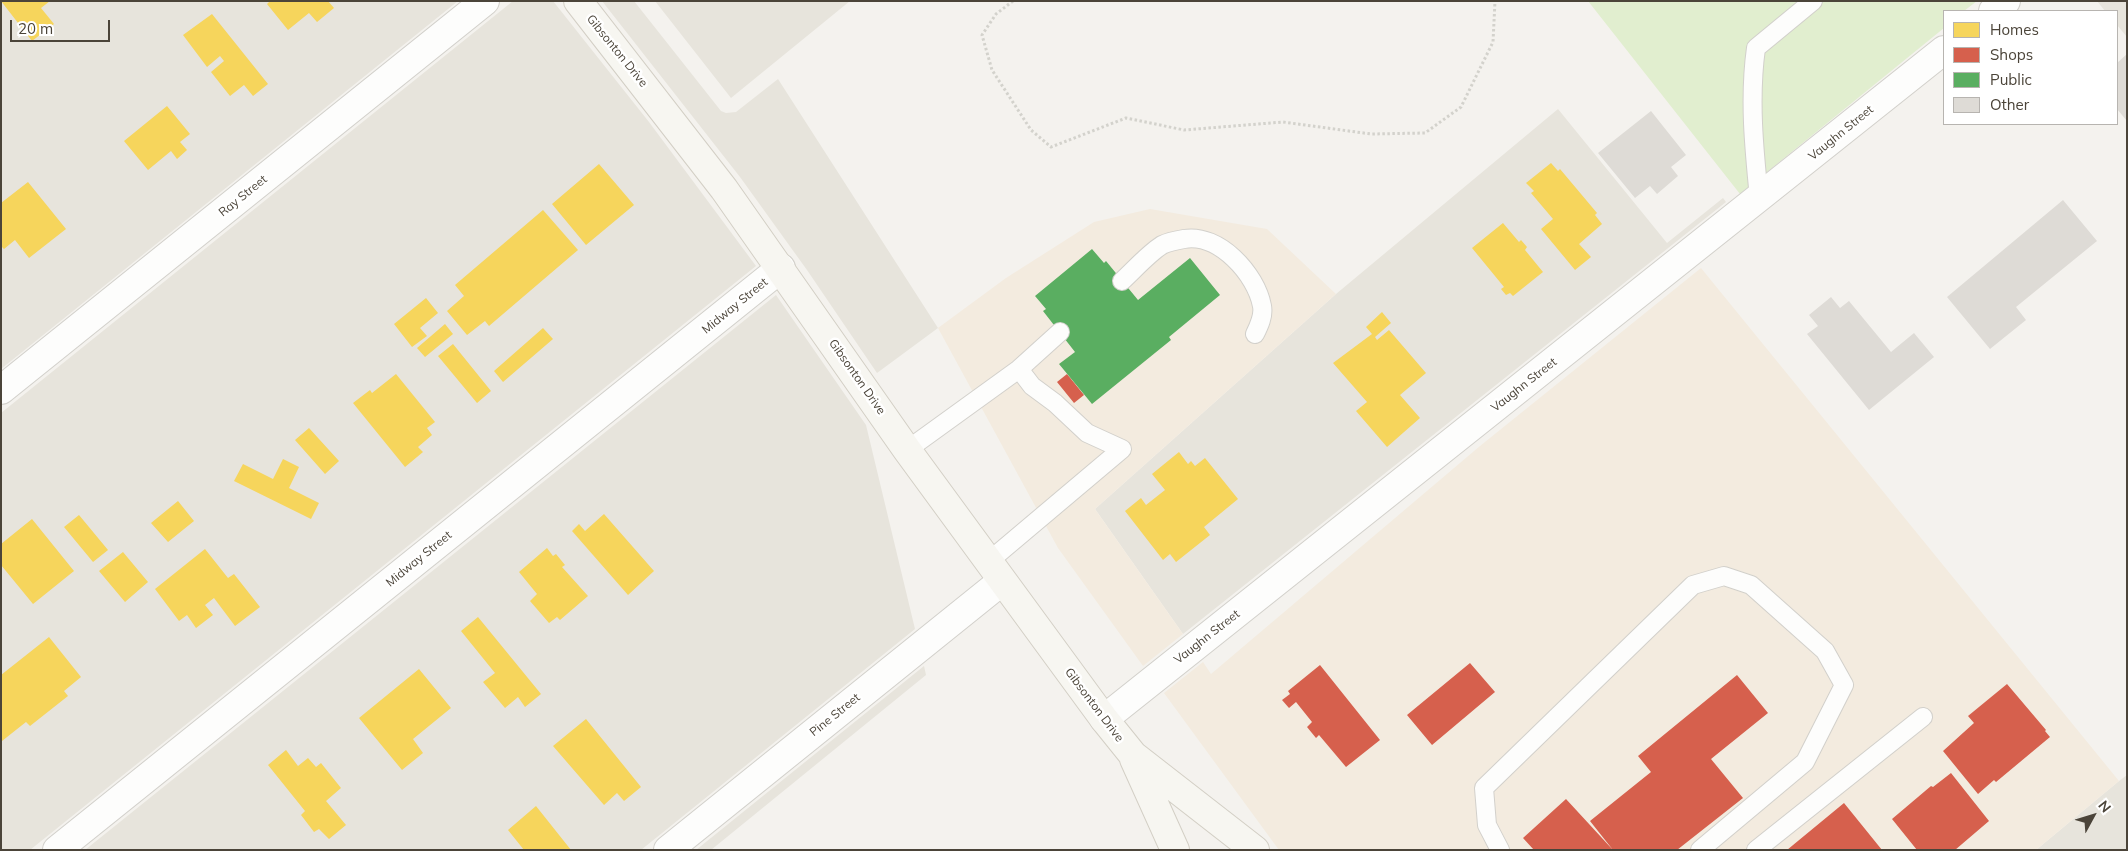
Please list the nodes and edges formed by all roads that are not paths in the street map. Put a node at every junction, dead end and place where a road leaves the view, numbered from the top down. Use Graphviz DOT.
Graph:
graph roads {
  1 [pos="485,1"];
  2 [pos="578,1"];
  3 [pos="1813,1"];
  4 [pos="2006,1"];
  5 [pos="1994,10"];
  6 [pos="1943,51"];
  7 [pos="1759,198"];
  8 [pos="781,268"];
  9 [pos="1122,281"];
  10 [pos="1060,332"];
  11 [pos="1255,334"];
  12 [pos="1019,369"];
  13 [pos="1,390"];
  14 [pos="907,450"];
  15 [pos="995,572"];
  16 [pos="1923,716"];
  17 [pos="1104,719"];
  18 [pos="1133,755"];
  19 [pos="57,850"];
  20 [pos="668,850"];
  21 [pos="1175,850"];
  22 [pos="1255,850"];
  23 [pos="1500,850"];
  24 [pos="1700,850"];
  25 [pos="1756,850"];
  1 -- 13 [label="street, Ray Street"];
  2 -- 8 [label="main road, Gibsonton Drive"];
  3 -- 7 [label="lane"];
  4 -- 5 [label="street"];
  6 -- 7 [label="street, Vaughn Street"];
  7 -- 17 [label="street, Vaughn Street"];
  8 -- 14 [label="main road, Gibsonton Drive"];
  8 -- 19 [label="street, Midway Street"];
  9 -- 11 [label="lane"];
  10 -- 12 [label="lane"];
  12 -- 14 [label="lane"];
  12 -- 15 [label="lane"];
  14 -- 15 [label="main road, Gibsonton Drive"];
  15 -- 17 [label="main road, Gibsonton Drive"];
  15 -- 20 [label="street, Pine Street"];
  16 -- 25 [label="lane"];
  17 -- 18 [label="main road, Gibsonton Drive"];
  18 -- 21 [label="main road, Gibsonton Drive"];
  18 -- 22 [label="main road, Gibsonton Drive"];
  23 -- 24 [label="lane"];
}
